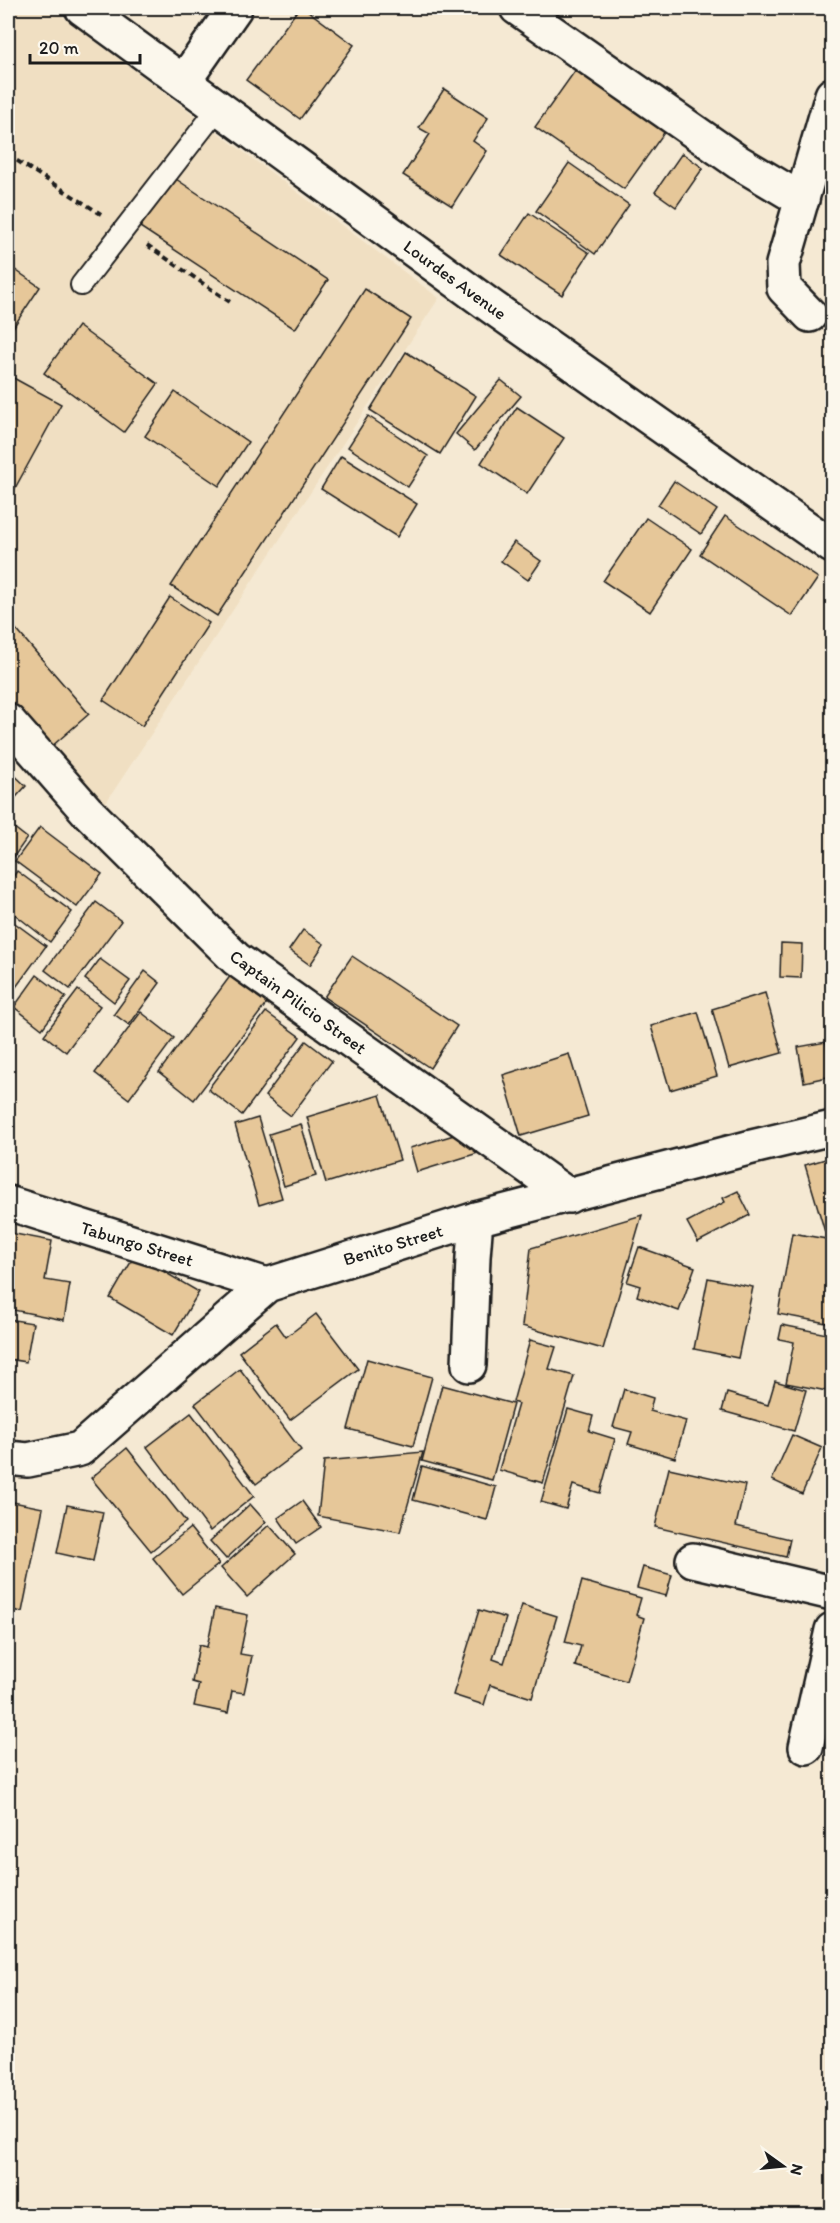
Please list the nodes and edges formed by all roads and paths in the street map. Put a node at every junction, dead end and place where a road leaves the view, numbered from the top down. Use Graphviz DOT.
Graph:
graph roads {
  1 [pos="82,8"];
  2 [pos="235,8"];
  3 [pos="517,8"];
  4 [pos="184,81"];
  5 [pos="832,95"];
  6 [pos="219,107"];
  7 [pos="802,200"];
  8 [pos="81,285"];
  9 [pos="810,315"];
  10 [pos="832,546"];
  11 [pos="8,720"];
  12 [pos="832,1128"];
  13 [pos="569,1196"];
  14 [pos="8,1203"];
  15 [pos="476,1219"];
  16 [pos="267,1285"];
  17 [pos="469,1365"];
  18 [pos="8,1458"];
  19 [pos="693,1560"];
  20 [pos="832,1593"];
  21 [pos="832,1630"];
  22 [pos="806,1746"];
  1 -- 4 [label="street, Lourdes Avenue"];
  2 -- 4 [label="street"];
  3 -- 7 [label="street"];
  4 -- 6 [label="street, Lourdes Avenue"];
  5 -- 7 [label="street"];
  6 -- 8 [label="lane"];
  6 -- 10 [label="street, Lourdes Avenue"];
  7 -- 9 [label="street"];
  11 -- 13 [label="street, Captain Pilicio Street"];
  12 -- 13 [label="street, Benito Street"];
  13 -- 15 [label="street, Benito Street"];
  14 -- 16 [label="street, Tabungo Street"];
  15 -- 16 [label="street, Benito Street"];
  15 -- 17 [label="street"];
  16 -- 18 [label="street, Benito Street"];
  19 -- 20 [label="street"];
  21 -- 22 [label="street"];
}
